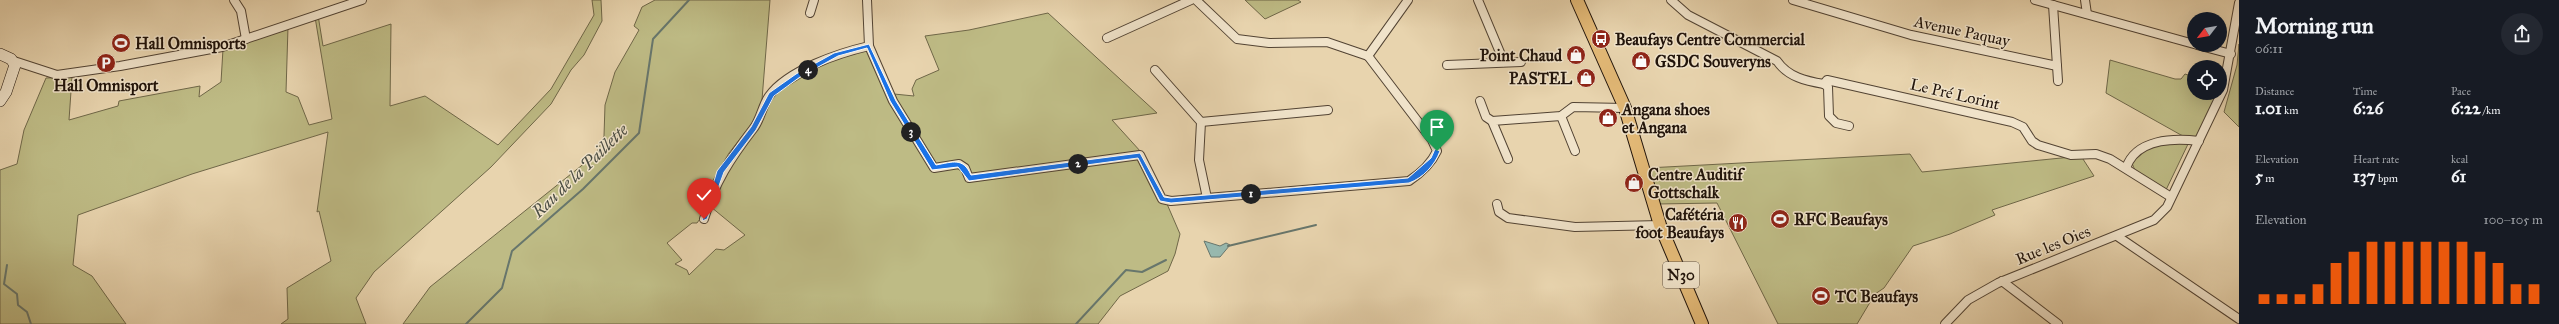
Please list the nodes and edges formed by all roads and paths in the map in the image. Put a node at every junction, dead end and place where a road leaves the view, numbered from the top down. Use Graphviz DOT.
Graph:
graph roads {
  1 [pos="234,0"];
  2 [pos="362,0"];
  3 [pos="814,0"];
  4 [pos="867,0"];
  5 [pos="1191,0"];
  6 [pos="1196,0"];
  7 [pos="1408,0"];
  8 [pos="1478,0"];
  9 [pos="1577,0"];
  10 [pos="1671,0"];
  11 [pos="1793,0"];
  12 [pos="2035,0"];
  13 [pos="2085,0"];
  14 [pos="1816,3"];
  15 [pos="2239,3"];
  16 [pos="2053,5"];
  17 [pos="810,13"];
  18 [pos="2087,14"];
  19 [pos="1107,38"];
  20 [pos="246,39"];
  21 [pos="2187,42"];
  22 [pos="869,46"];
  23 [pos="2223,52"];
  24 [pos="0,54"];
  25 [pos="2231,54"];
  26 [pos="1368,56"];
  27 [pos="14,61"];
  28 [pos="1504,62"];
  29 [pos="1521,62"];
  30 [pos="27,63"];
  31 [pos="1447,65"];
  32 [pos="2056,66"];
  33 [pos="1156,70"];
  34 [pos="13,72"];
  35 [pos="2058,81"];
  36 [pos="1824,84"];
  37 [pos="0,101"];
  38 [pos="1480,101"];
  39 [pos="1625,108"];
  40 [pos="1328,110"];
  41 [pos="1560,116"];
  42 [pos="1492,121"];
  43 [pos="1201,122"];
  44 [pos="1849,126"];
  45 [pos="2199,141"];
  46 [pos="1575,151"];
  47 [pos="1508,160"];
  48 [pos="2126,168"];
  49 [pos="2170,197"];
  50 [pos="1207,198"];
  51 [pos="1497,204"];
  52 [pos="704,219"];
  53 [pos="1660,225"];
  54 [pos="2117,236"];
  55 [pos="2002,281"];
  56 [pos="2239,320"];
  57 [pos="1702,324"];
  58 [pos="1945,324"];
  59 [pos="2058,324"];
  60 [pos="2232,324"];
  1 -- 20 [label="street"];
  2 -- 20 [label="street"];
  3 -- 17 [label="street"];
  4 -- 22 [label="street"];
  5 -- 19 [label="street"];
  6 -- 26 [label="street"];
  7 -- 26 [label="street"];
  8 -- 28 [label="street"];
  9 -- 39 [label="main road, N30"];
  10 -- 36 [label="street, Le Pré Lorint"];
  11 -- 14 [label="street, Avenue Paquay"];
  12 -- 16 [label="street"];
  13 -- 18 [label="street"];
  14 -- 32 [label="street, Avenue Paquay"];
  15 -- 25 [label="street, Rue les Oies"];
  16 -- 18 [label="street"];
  16 -- 32 [label="street"];
  18 -- 21 [label="street"];
  20 -- 30 [label="street"];
  22 -- 50 [label="street"];
  22 -- 52 [label="street"];
  23 -- 25 [label="street"];
  24 -- 27 [label="street"];
  25 -- 45 [label="street, Rue les Oies"];
  26 -- 50 [label="street"];
  27 -- 30 [label="street"];
  27 -- 34 [label="street"];
  28 -- 29 [label="street"];
  28 -- 31 [label="street"];
  30 -- 34 [label="street"];
  32 -- 35 [label="street"];
  33 -- 43 [label="street"];
  34 -- 37 [label="street"];
  36 -- 44 [label="street"];
  36 -- 48 [label="street, Le Pré Lorint"];
  38 -- 42 [label="street"];
  39 -- 41 [label="street"];
  39 -- 53 [label="main road, N30"];
  40 -- 43 [label="street"];
  41 -- 42 [label="street"];
  41 -- 46 [label="street"];
  42 -- 47 [label="street"];
  43 -- 50 [label="street"];
  45 -- 48 [label="street"];
  45 -- 49 [label="street, Rue les Oies"];
  48 -- 49 [label="street"];
  49 -- 54 [label="street, Rue les Oies"];
  51 -- 53 [label="street"];
  53 -- 57 [label="main road, N30"];
  54 -- 55 [label="street, Rue les Oies"];
  54 -- 56 [label="street"];
  55 -- 58 [label="street, Rue les Oies"];
  55 -- 59 [label="street"];
  56 -- 60 [label="street"];
}
